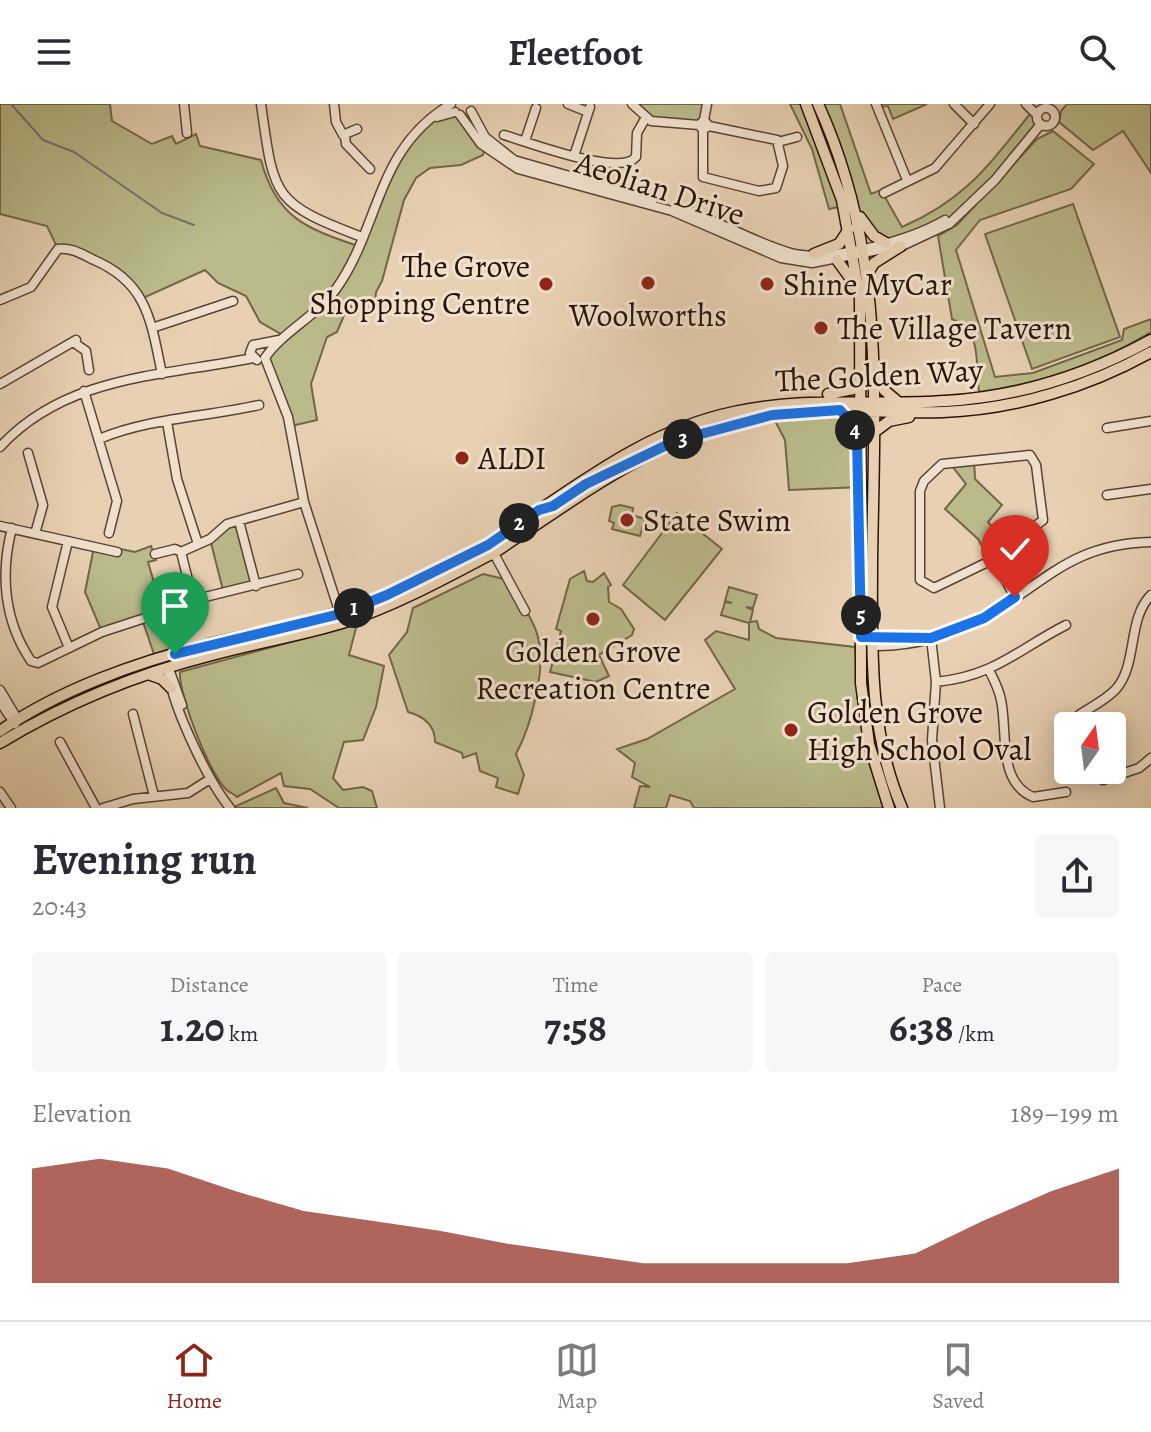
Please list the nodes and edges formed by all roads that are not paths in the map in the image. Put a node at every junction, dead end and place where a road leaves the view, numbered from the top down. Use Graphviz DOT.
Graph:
graph roads {
  1 [pos="184,104"];
  2 [pos="261,104"];
  3 [pos="334,104"];
  4 [pos="568,104"];
  5 [pos="635,104"];
  6 [pos="707,104"];
  7 [pos="806,104"];
  8 [pos="818,104"];
  9 [pos="876,104"];
  10 [pos="954,104"];
  11 [pos="990,104"];
  12 [pos="1026,104"];
  13 [pos="472,108"];
  14 [pos="536,108"];
  15 [pos="454,109"];
  16 [pos="1045,111"];
  17 [pos="643,118"];
  18 [pos="974,124"];
  19 [pos="704,126"];
  20 [pos="357,129"];
  21 [pos="187,133"];
  22 [pos="504,135"];
  23 [pos="345,136"];
  24 [pos="797,137"];
  25 [pos="525,141"];
  26 [pos="778,142"];
  27 [pos="574,156"];
  28 [pos="370,169"];
  29 [pos="907,180"];
  30 [pos="884,193"];
  31 [pos="856,212"];
  32 [pos="961,212"];
  33 [pos="849,229"];
  34 [pos="362,237"];
  35 [pos="886,243"];
  36 [pos="901,246"];
  37 [pos="859,252"];
  38 [pos="814,254"];
  39 [pos="837,260"];
  40 [pos="868,273"];
  41 [pos="859,291"];
  42 [pos="0,300"];
  43 [pos="233,301"];
  44 [pos="152,328"];
  45 [pos="1151,340"];
  46 [pos="874,352"];
  47 [pos="1151,352"];
  48 [pos="260,354"];
  49 [pos="89,370"];
  50 [pos="162,374"];
  51 [pos="862,382"];
  52 [pos="0,384"];
  53 [pos="84,391"];
  54 [pos="897,401"];
  55 [pos="783,403"];
  56 [pos="259,405"];
  57 [pos="867,406"];
  58 [pos="840,410"];
  59 [pos="942,412"];
  60 [pos="1151,421"];
  61 [pos="167,422"];
  62 [pos="1107,428"];
  63 [pos="873,433"];
  64 [pos="673,436"];
  65 [pos="99,439"];
  66 [pos="0,447"];
  67 [pos="28,453"];
  68 [pos="1151,489"];
  69 [pos="1107,495"];
  70 [pos="304,502"];
  71 [pos="542,514"];
  72 [pos="239,521"];
  73 [pos="0,526"];
  74 [pos="12,528"];
  75 [pos="109,533"];
  76 [pos="35,534"];
  77 [pos="68,541"];
  78 [pos="1151,542"];
  79 [pos="198,544"];
  80 [pos="491,550"];
  81 [pos="184,551"];
  82 [pos="117,552"];
  83 [pos="155,554"];
  84 [pos="861,555"];
  85 [pos="994,559"];
  86 [pos="298,574"];
  87 [pos="256,586"];
  88 [pos="1151,595"];
  89 [pos="1015,597"];
  90 [pos="193,600"];
  91 [pos="169,611"];
  92 [pos="525,611"];
  93 [pos="341,618"];
  94 [pos="142,619"];
  95 [pos="1066,625"];
  96 [pos="928,638"];
  97 [pos="867,641"];
  98 [pos="69,648"];
  99 [pos="171,655"];
  100 [pos="168,667"];
  101 [pos="147,669"];
  102 [pos="989,670"];
  103 [pos="936,682"];
  104 [pos="171,688"];
  105 [pos="0,690"];
  106 [pos="0,702"];
  107 [pos="1083,712"];
  108 [pos="133,714"];
  109 [pos="184,718"];
  110 [pos="17,726"];
  111 [pos="0,731"];
  112 [pos="60,742"];
  113 [pos="0,743"];
  114 [pos="1151,758"];
  115 [pos="1126,772"];
  116 [pos="210,779"];
  117 [pos="0,792"];
  118 [pos="1066,792"];
  119 [pos="154,796"];
  120 [pos="891,806"];
  121 [pos="11,808"];
  122 [pos="96,808"];
  123 [pos="103,808"];
  124 [pos="230,808"];
  125 [pos="940,808"];
  1 -- 21 [label="street"];
  2 -- 34 [label="street"];
  3 -- 23 [label="street"];
  4 -- 27 [label="street"];
  5 -- 17 [label="street"];
  6 -- 19 [label="street"];
  7 -- 33 [label="main road"];
  8 -- 31 [label="main road"];
  9 -- 29 [label="street"];
  10 -- 18 [label="street"];
  11 -- 18 [label="street"];
  12 -- 16 [label="street"];
  13 -- 15 [label="street"];
  13 -- 38 [label="street, Aeolian Drive"];
  14 -- 25 [label="street"];
  15 -- 34 [label="street"];
  15 -- 39 [label="street, Aeolian Drive"];
  16 -- 32 [label="street"];
  17 -- 19 [label="street"];
  17 -- 27 [label="street"];
  18 -- 29 [label="street"];
  19 -- 26 [label="street"];
  19 -- 26 [label="street"];
  20 -- 23 [label="street"];
  22 -- 25 [label="street"];
  23 -- 28 [label="street"];
  24 -- 26 [label="street"];
  25 -- 27 [label="street"];
  29 -- 30 [label="street"];
  31 -- 35 [label="main road"];
  31 -- 37 [label="main road"];
  32 -- 35 [label="street"];
  32 -- 36 [label="street"];
  33 -- 37 [label="main road"];
  33 -- 38 [label="main road"];
  34 -- 48 [label="street"];
  35 -- 37 [label="street"];
  36 -- 37 [label="street"];
  36 -- 40 [label="main road"];
  37 -- 38 [label="street, Aeolian Drive"];
  37 -- 39 [label="street, Aeolian Drive"];
  37 -- 40 [label="main road"];
  37 -- 41 [label="main road"];
  39 -- 41 [label="main road"];
  40 -- 46 [label="main road"];
  41 -- 51 [label="main road"];
  42 -- 44 [label="street"];
  43 -- 44 [label="street"];
  44 -- 50 [label="street"];
  45 -- 54 [label="main road, The Golden Way"];
  46 -- 54 [label="main road"];
  46 -- 57 [label="main road"];
  47 -- 59 [label="main road, The Golden Way"];
  48 -- 50 [label="street"];
  48 -- 70 [label="street"];
  49 -- 52 [label="street"];
  50 -- 53 [label="street"];
  51 -- 55 [label="main road"];
  51 -- 57 [label="main road"];
  53 -- 65 [label="street"];
  53 -- 66 [label="street"];
  54 -- 57 [label="main road, The Golden Way"];
  55 -- 57 [label="main road, The Golden Way"];
  55 -- 64 [label="main road, The Golden Way"];
  56 -- 61 [label="street"];
  57 -- 58 [label="main road, The Golden Way"];
  57 -- 59 [label="main road, The Golden Way"];
  57 -- 63 [label="main road"];
  57 -- 84 [label="main road"];
  58 -- 64 [label="main road, The Golden Way"];
  58 -- 84 [label="main road"];
  59 -- 63 [label="main road"];
  60 -- 62 [label="street"];
  61 -- 65 [label="street"];
  61 -- 79 [label="street"];
  63 -- 97 [label="main road"];
  64 -- 71 [label="main road, The Golden Way"];
  64 -- 71 [label="main road, The Golden Way"];
  65 -- 75 [label="street"];
  67 -- 76 [label="street"];
  68 -- 69 [label="street"];
  70 -- 72 [label="street"];
  70 -- 93 [label="street"];
  71 -- 80 [label="main road, The Golden Way"];
  72 -- 79 [label="street"];
  72 -- 87 [label="street"];
  73 -- 74 [label="street"];
  74 -- 76 [label="street"];
  74 -- 98 [label="street"];
  76 -- 77 [label="street"];
  77 -- 82 [label="street"];
  77 -- 98 [label="street"];
  78 -- 89 [label="street"];
  79 -- 81 [label="street"];
  80 -- 92 [label="street"];
  80 -- 93 [label="main road, The Golden Way"];
  81 -- 83 [label="street"];
  81 -- 90 [label="street"];
  84 -- 97 [label="main road"];
  85 -- 85 [label="street"];
  85 -- 89 [label="street"];
  86 -- 87 [label="street"];
  87 -- 90 [label="street"];
  88 -- 107 [label="street"];
  89 -- 96 [label="street"];
  90 -- 91 [label="street"];
  93 -- 99 [label="main road, The Golden Way"];
  93 -- 100 [label="main road, The Golden Way"];
  94 -- 98 [label="street"];
  95 -- 102 [label="street"];
  96 -- 97 [label="street"];
  96 -- 103 [label="street"];
  97 -- 120 [label="main road"];
  99 -- 100 [label="main road"];
  99 -- 101 [label="main road, The Golden Way"];
  100 -- 101 [label="main road"];
  100 -- 104 [label="street"];
  100 -- 109 [label="street"];
  101 -- 104 [label="main road"];
  101 -- 110 [label="main road, The Golden Way"];
  102 -- 103 [label="street"];
  102 -- 118 [label="street"];
  103 -- 125 [label="street"];
  104 -- 109 [label="street"];
  105 -- 110 [label="street"];
  106 -- 110 [label="street"];
  108 -- 119 [label="street"];
  109 -- 116 [label="street"];
  110 -- 111 [label="main road, The Golden Way"];
  110 -- 113 [label="main road, The Golden Way"];
  112 -- 122 [label="street"];
  114 -- 115 [label="street"];
  116 -- 119 [label="street"];
  116 -- 124 [label="street"];
  117 -- 121 [label="street"];
  119 -- 123 [label="street"];
}
